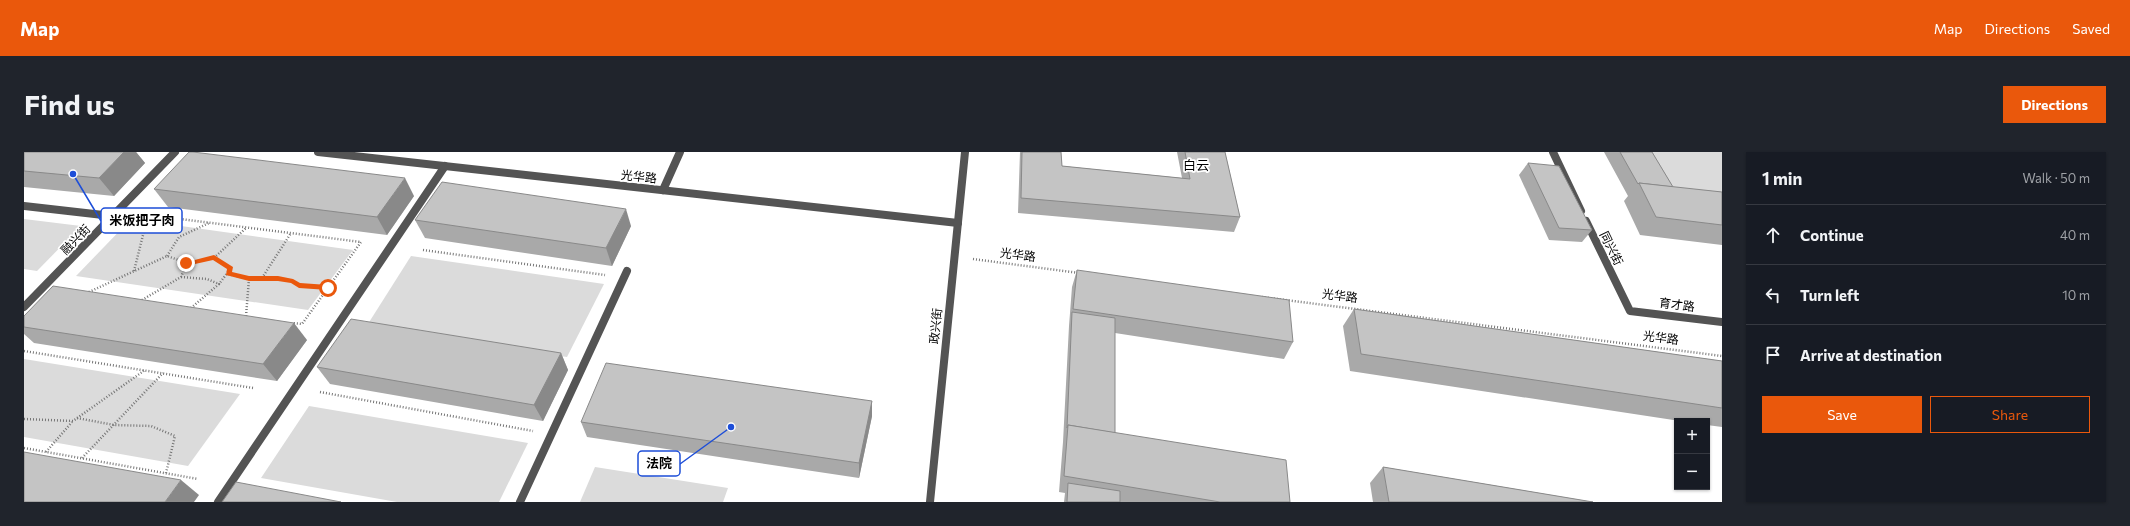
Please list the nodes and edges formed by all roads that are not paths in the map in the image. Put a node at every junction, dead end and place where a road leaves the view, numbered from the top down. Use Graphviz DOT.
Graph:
graph roads {
  1 [pos="175,152"];
  2 [pos="318,152"];
  3 [pos="680,152"];
  4 [pos="965,152"];
  5 [pos="1553,152"];
  6 [pos="445,166"];
  7 [pos="662,190"];
  8 [pos="24,206"];
  9 [pos="115,214"];
  10 [pos="958,223"];
  11 [pos="625,274"];
  12 [pos="24,306"];
  13 [pos="1630,311"];
  14 [pos="1722,322"];
  15 [pos="218,502"];
  16 [pos="520,502"];
  17 [pos="930,502"];
  1 -- 9 [label="street, 融兴街"];
  2 -- 6 [label="street, 光华路"];
  3 -- 7 [label="street"];
  4 -- 10 [label="street, 政兴街"];
  5 -- 13 [label="street, 同兴街"];
  6 -- 7 [label="street, 光华路"];
  6 -- 15 [label="street"];
  7 -- 10 [label="street, 光华路"];
  8 -- 9 [label="street"];
  9 -- 12 [label="street, 融兴街"];
  10 -- 17 [label="street, 政兴街"];
  11 -- 16 [label="street"];
  13 -- 14 [label="street, 育才路"];
}
